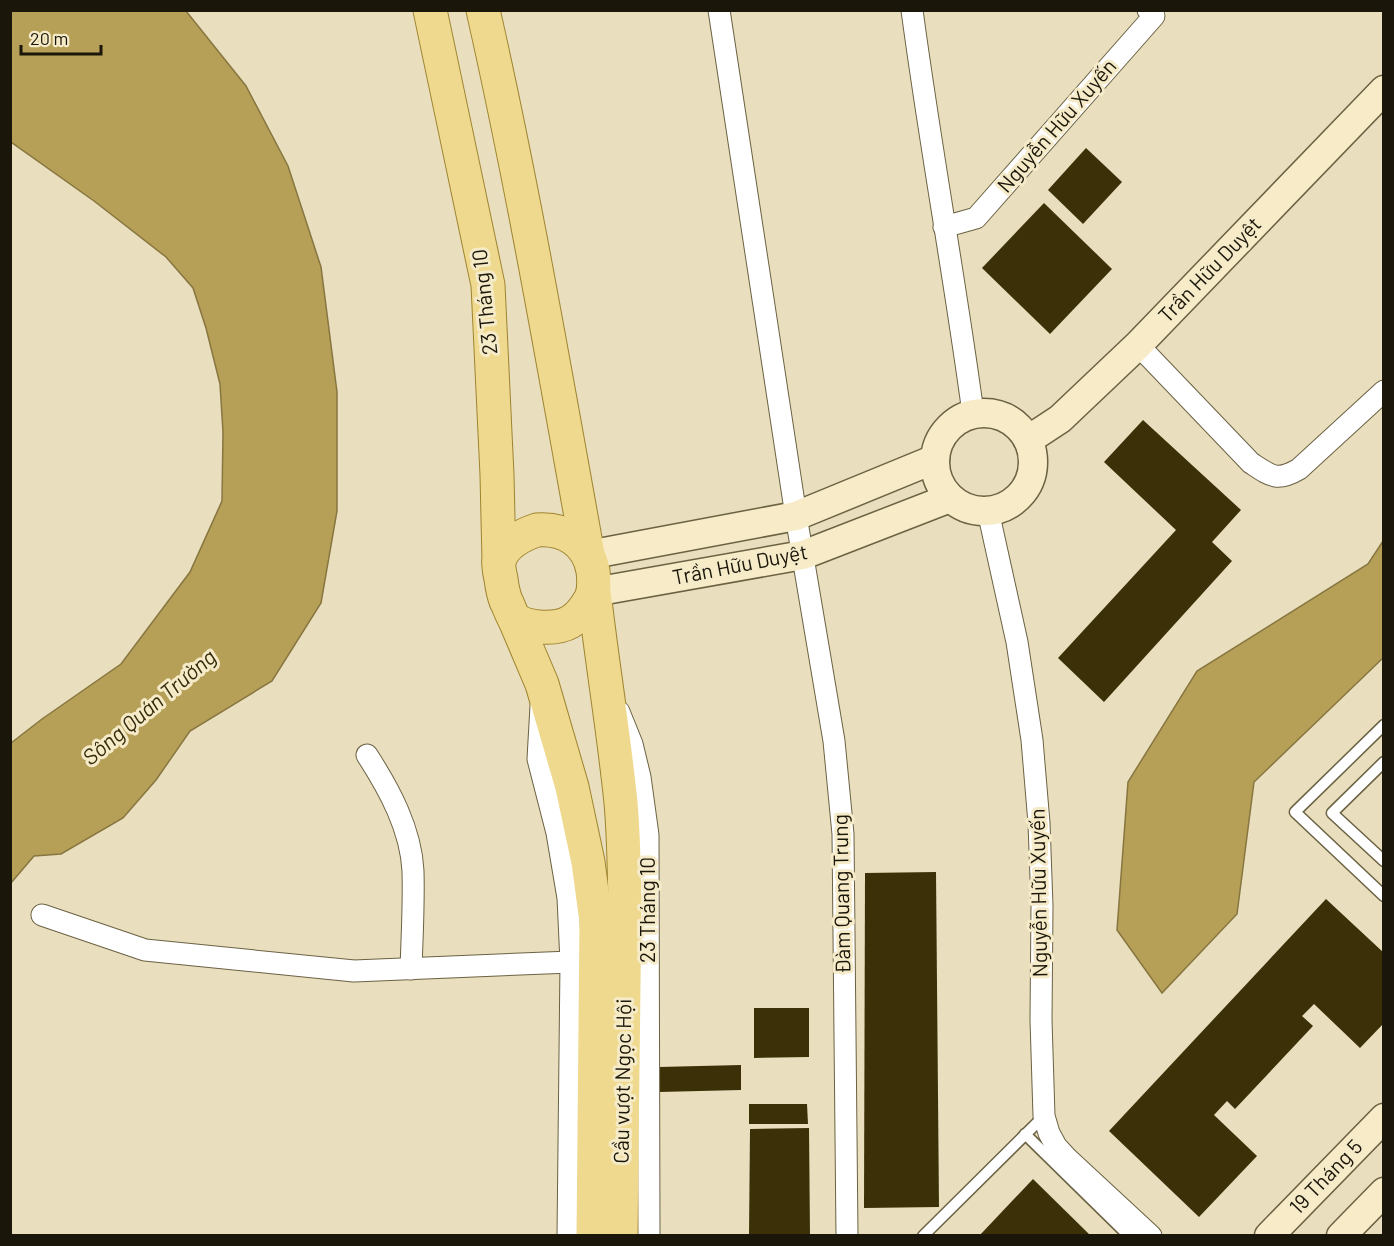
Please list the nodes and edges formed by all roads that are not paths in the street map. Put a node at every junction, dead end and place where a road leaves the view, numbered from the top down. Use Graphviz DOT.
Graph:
graph roads {
  1 [pos="430,10"];
  2 [pos="483,10"];
  3 [pos="719,10"];
  4 [pos="912,10"];
  5 [pos="1154,12"];
  6 [pos="1383,90"];
  7 [pos="944,227"];
  8 [pos="1138,345"];
  9 [pos="1383,391"];
  10 [pos="974,413"];
  11 [pos="1028,440"];
  12 [pos="935,459"];
  13 [pos="950,498"];
  14 [pos="988,511"];
  15 [pos="796,516"];
  16 [pos="588,555"];
  17 [pos="803,555"];
  18 [pos="499,562"];
  19 [pos="594,592"];
  20 [pos="514,618"];
  21 [pos="604,676"];
  22 [pos="542,684"];
  23 [pos="1383,725"];
  24 [pos="367,755"];
  25 [pos="1383,762"];
  26 [pos="1383,861"];
  27 [pos="1383,896"];
  28 [pos="42,915"];
  29 [pos="571,962"];
  30 [pos="411,969"];
  31 [pos="1044,1116"];
  32 [pos="1383,1118"];
  33 [pos="1025,1134"];
  34 [pos="1383,1192"];
  35 [pos="568,1236"];
  36 [pos="593,1236"];
  37 [pos="621,1236"];
  38 [pos="649,1236"];
  39 [pos="847,1236"];
  40 [pos="923,1236"];
  41 [pos="1129,1236"];
  42 [pos="1151,1236"];
  43 [pos="1269,1236"];
  44 [pos="1341,1236"];
  1 -- 18 [label="main road, 23 Tháng 10"];
  2 -- 16 [label="main road"];
  3 -- 15 [label="street, Đàm Quang Trung"];
  4 -- 7 [label="street"];
  5 -- 7 [label="street, Nguyễn Hữu Xuyến"];
  6 -- 8 [label="street, Trần Hữu Duyệt"];
  7 -- 10 [label="street"];
  8 -- 9 [label="street"];
  8 -- 11 [label="street, Trần Hữu Duyệt"];
  10 -- 11 [label="street"];
  10 -- 12 [label="street"];
  11 -- 14 [label="street"];
  12 -- 13 [label="street"];
  12 -- 15 [label="street, Trần Hữu Duyệt"];
  13 -- 14 [label="street"];
  13 -- 17 [label="street, Trần Hữu Duyệt"];
  14 -- 31 [label="street, Nguyễn Hữu Xuyến"];
  15 -- 16 [label="street, Trần Hữu Duyệt"];
  15 -- 17 [label="street, Đàm Quang Trung"];
  16 -- 18 [label="main road"];
  16 -- 19 [label="main road"];
  17 -- 19 [label="street, Trần Hữu Duyệt"];
  17 -- 39 [label="street, Đàm Quang Trung"];
  18 -- 20 [label="main road"];
  19 -- 20 [label="main road"];
  19 -- 21 [label="main road, 23 Tháng 10"];
  20 -- 22 [label="main road"];
  21 -- 37 [label="main road, Cầu vượt Ngọc Hội"];
  21 -- 38 [label="street, 23 Tháng 10"];
  22 -- 29 [label="street"];
  22 -- 36 [label="main road, Cầu vượt Ngọc Hội"];
  23 -- 27 [label="lane"];
  24 -- 30 [label="street"];
  25 -- 26 [label="lane"];
  28 -- 30 [label="street"];
  29 -- 30 [label="street"];
  29 -- 35 [label="street"];
  31 -- 33 [label="lane"];
  31 -- 42 [label="street, Nguyễn Hữu Xuyến"];
  32 -- 43 [label="street, 19 Tháng 5"];
  33 -- 40 [label="lane"];
  33 -- 41 [label="lane"];
  34 -- 44 [label="street"];
}
